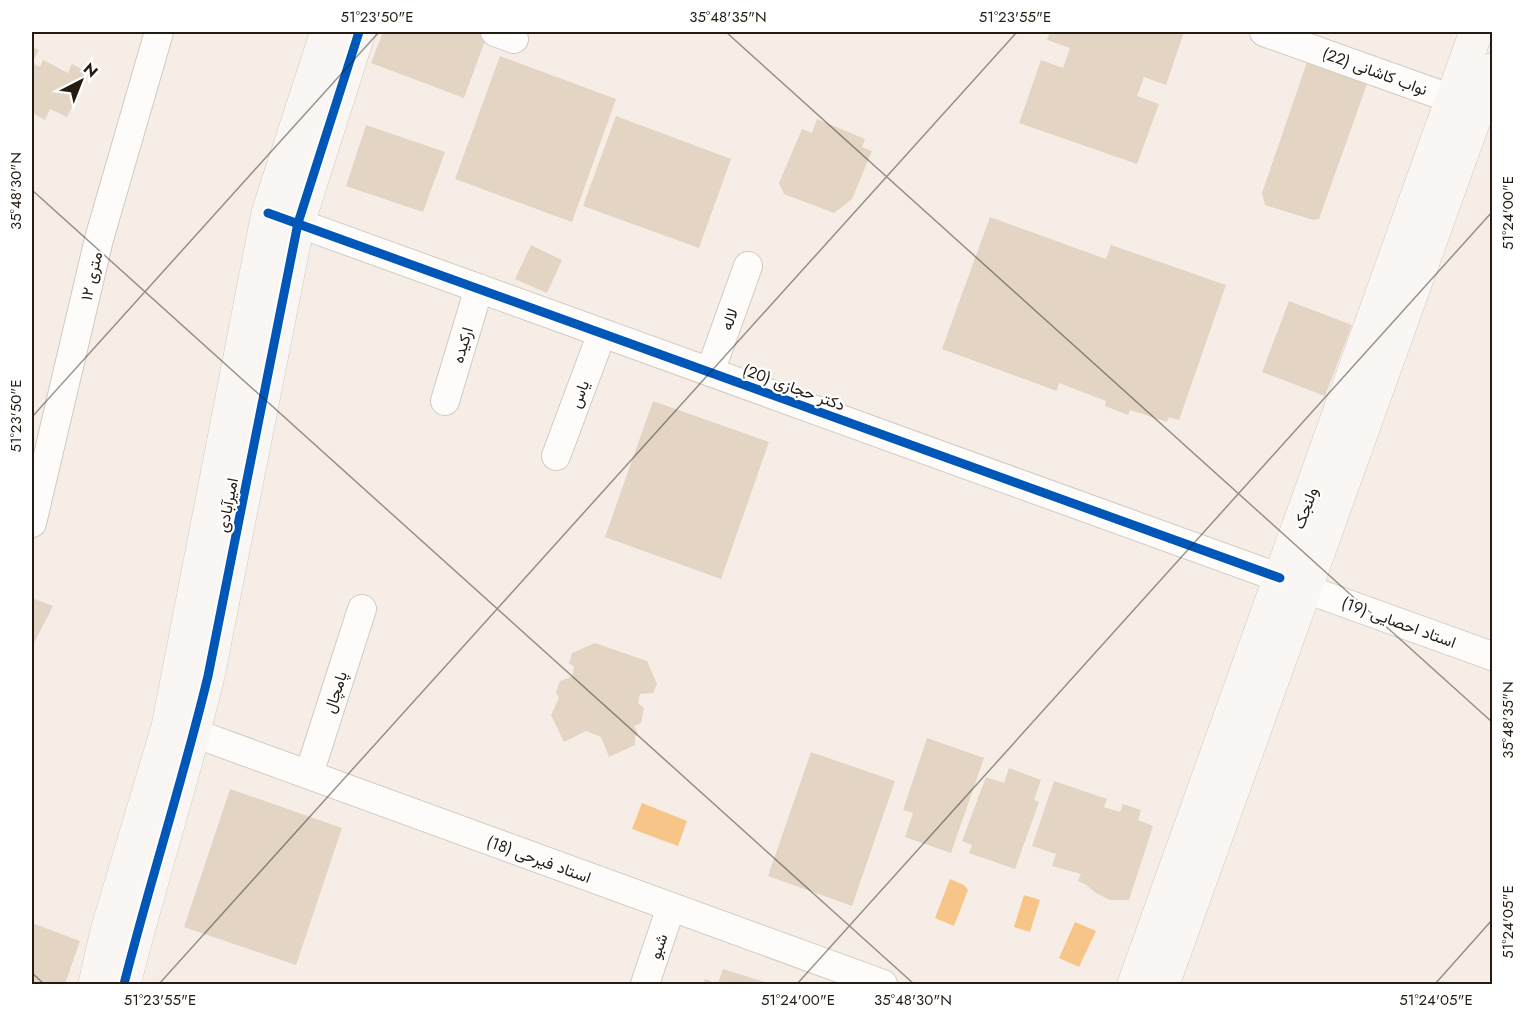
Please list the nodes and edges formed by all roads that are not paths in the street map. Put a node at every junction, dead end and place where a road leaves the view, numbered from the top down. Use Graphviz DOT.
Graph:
graph roads {
  1 [pos="159,32"];
  2 [pos="327,32"];
  3 [pos="359,32"];
  4 [pos="1264,32"];
  5 [pos="1476,32"];
  6 [pos="1492,70"];
  7 [pos="1474,107"];
  8 [pos="268,213"];
  9 [pos="298,223"];
  10 [pos="748,266"];
  11 [pos="479,288"];
  12 [pos="602,333"];
  13 [pos="710,372"];
  14 [pos="445,401"];
  15 [pos="556,456"];
  16 [pos="32,523"];
  17 [pos="1293,584"];
  18 [pos="362,609"];
  19 [pos="1492,656"];
  20 [pos="181,730"];
  21 [pos="309,774"];
  22 [pos="671,907"];
  23 [pos="94,984"];
  24 [pos="124,984"];
  25 [pos="645,984"];
  26 [pos="883,984"];
  27 [pos="1134,984"];
  28 [pos="1163,984"];
  1 -- 16 [label="street, ۱۲ متری"];
  2 -- 8 [label="street, امیرآبادی"];
  3 -- 9 [label="street, امیرآبادی"];
  4 -- 7 [label="street, نواب کاشانی (22)"];
  5 -- 7 [label="street, ولنجک"];
  6 -- 7 [label="street, ولنجک"];
  7 -- 17 [label="street, ولنجک"];
  8 -- 9 [label="street"];
  8 -- 20 [label="street, امیرآبادی"];
  9 -- 11 [label="street, دکتر حجازی (20)"];
  9 -- 20 [label="street, امیرآبادی"];
  10 -- 13 [label="street, لاله"];
  11 -- 12 [label="street, دکتر حجازی (20)"];
  11 -- 14 [label="street, ارکیده"];
  12 -- 13 [label="street, دکتر حجازی (20)"];
  12 -- 15 [label="street, یاس"];
  13 -- 17 [label="street, دکتر حجازی (20)"];
  17 -- 19 [label="street, استاد احصایی (19)"];
  17 -- 27 [label="street, ولنجک"];
  17 -- 28 [label="street, ولنجک"];
  18 -- 21 [label="street, پامچال"];
  20 -- 21 [label="street, استاد فیرحی (18)"];
  20 -- 23 [label="street, امیرآبادی"];
  20 -- 24 [label="street, امیرآبادی"];
  21 -- 22 [label="street, استاد فیرحی (18)"];
  22 -- 25 [label="street, شبو"];
  22 -- 26 [label="street, استاد فیرحی (18)"];
}
